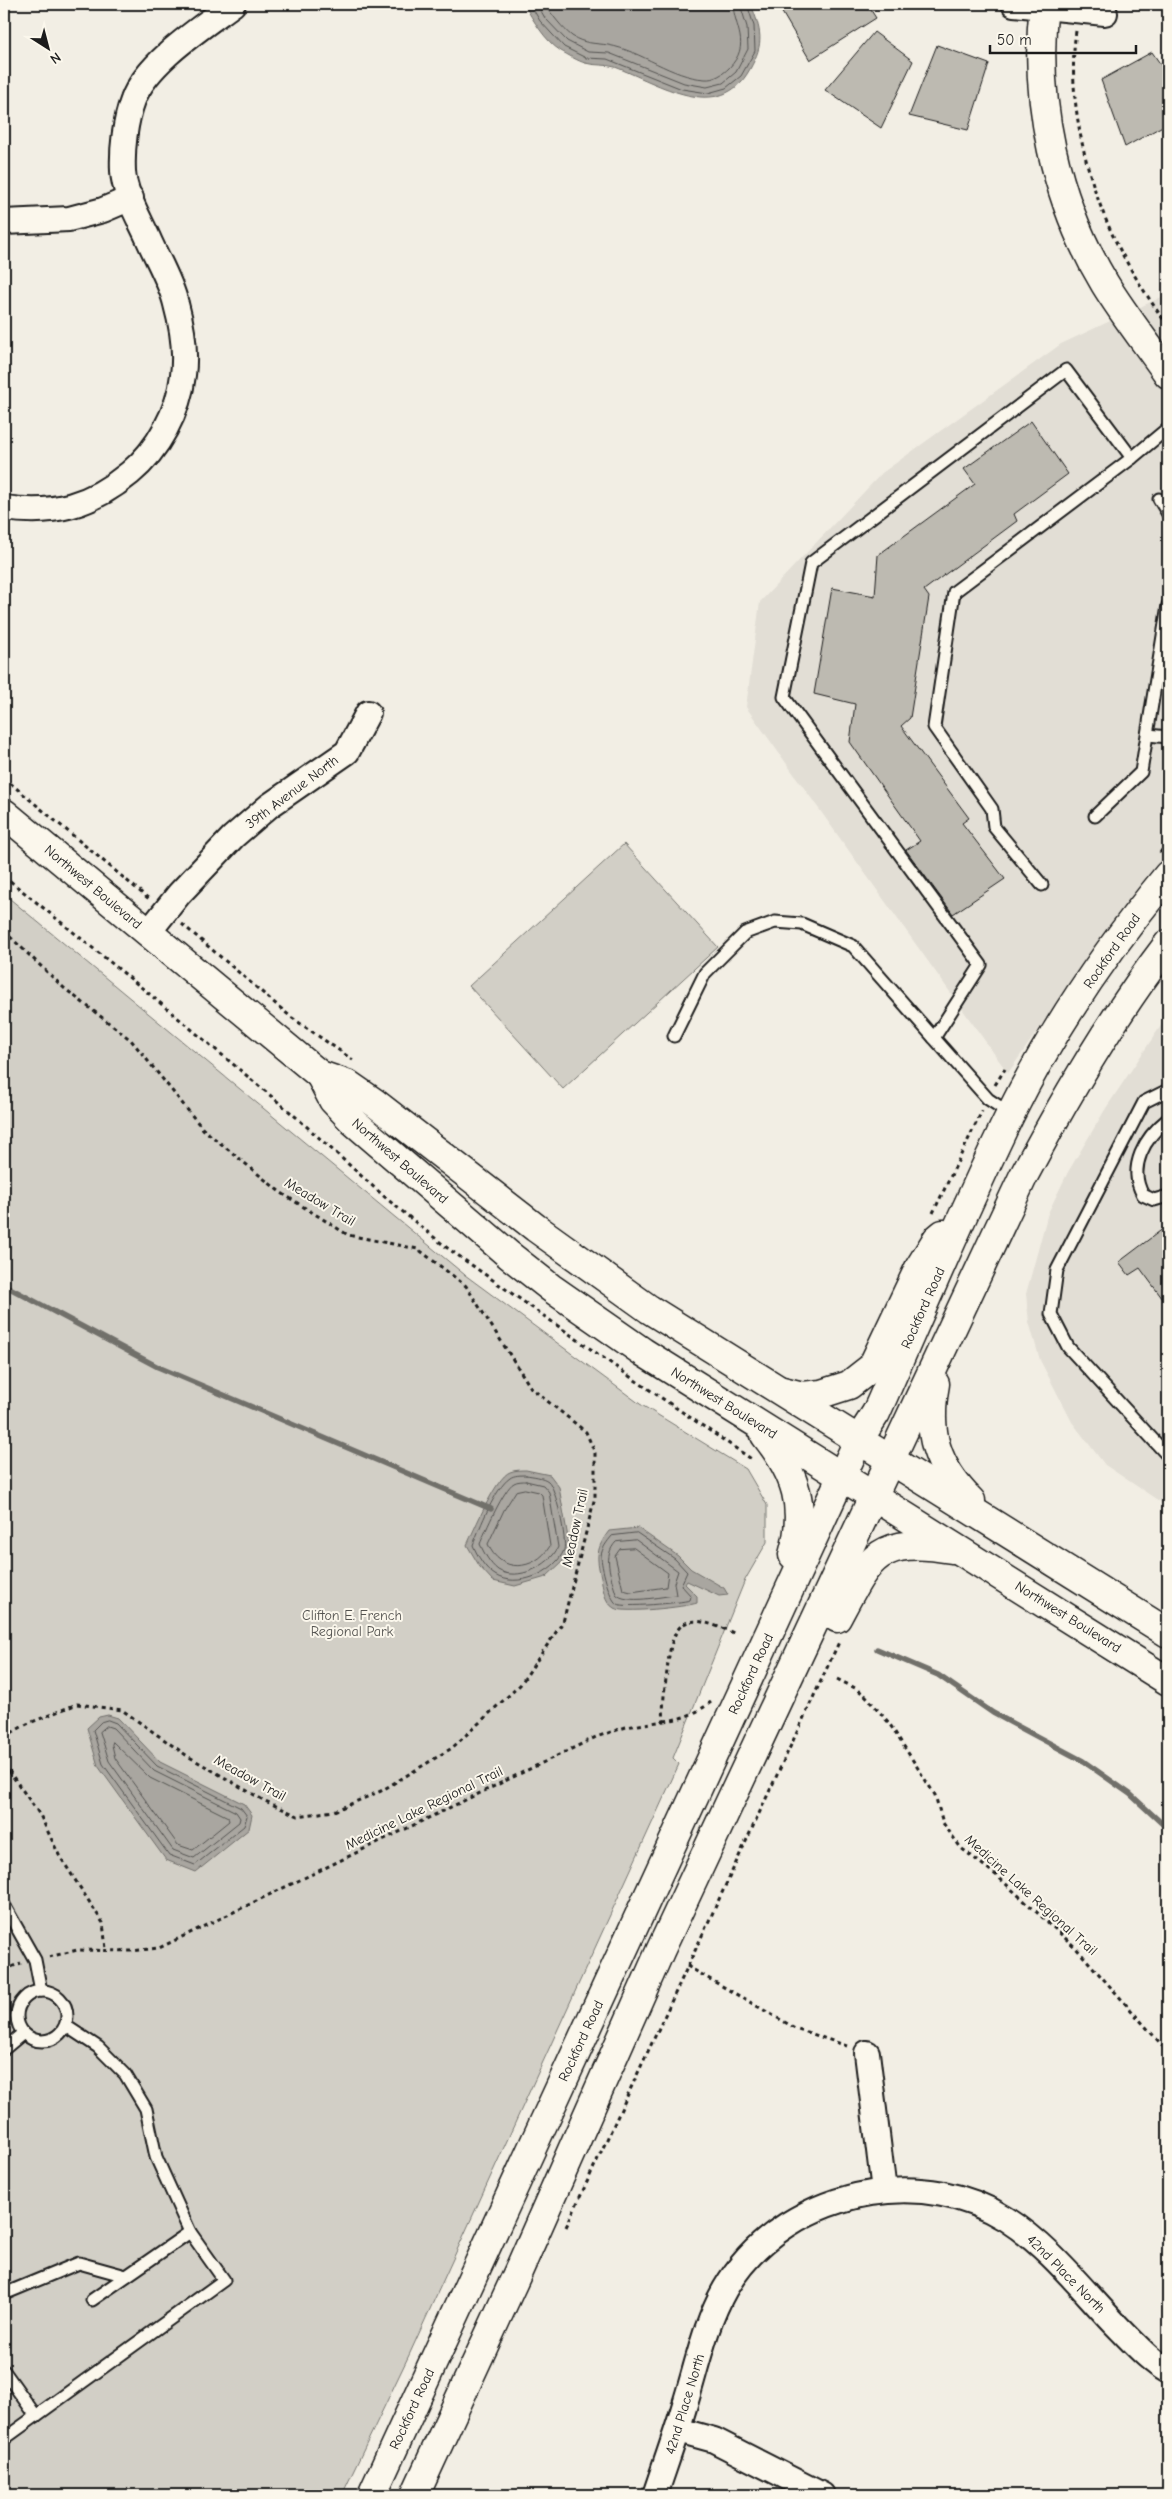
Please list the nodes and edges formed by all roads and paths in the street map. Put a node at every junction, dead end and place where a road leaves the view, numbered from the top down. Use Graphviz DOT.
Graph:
graph roads {
  1 [pos="233,4"];
  2 [pos="1014,4"];
  3 [pos="1044,5"];
  4 [pos="1080,9"];
  5 [pos="1105,13"];
  6 [pos="131,198"];
  7 [pos="4,222"];
  8 [pos="1168,326"];
  9 [pos="1168,374"];
  10 [pos="1168,428"];
  11 [pos="1132,458"];
  12 [pos="1159,499"];
  13 [pos="4,508"];
  14 [pos="1168,514"];
  15 [pos="1168,606"];
  16 [pos="368,713"];
  17 [pos="1148,735"];
  18 [pos="1168,738"];
  19 [pos="4,813"];
  20 [pos="1095,816"];
  21 [pos="1168,875"];
  22 [pos="4,876"];
  23 [pos="1042,885"];
  24 [pos="4,931"];
  25 [pos="148,933"];
  26 [pos="1168,944"];
  27 [pos="674,1036"];
  28 [pos="934,1038"];
  29 [pos="320,1075"];
  30 [pos="1168,1090"];
  31 [pos="1011,1114"];
  32 [pos="1168,1119"];
  33 [pos="1168,1196"];
  34 [pos="962,1220"];
  35 [pos="945,1345"];
  36 [pos="771,1387"];
  37 [pos="755,1422"];
  38 [pos="858,1441"];
  39 [pos="1168,1456"];
  40 [pos="890,1461"];
  41 [pos="755,1462"];
  42 [pos="842,1476"];
  43 [pos="875,1497"];
  44 [pos="994,1526"];
  45 [pos="962,1551"];
  46 [pos="790,1587"];
  47 [pos="844,1631"];
  48 [pos="1168,1633"];
  49 [pos="736,1634"];
  50 [pos="837,1679"];
  51 [pos="1168,1680"];
  52 [pos="782,1694"];
  53 [pos="712,1700"];
  54 [pos="664,1721"];
  55 [pos="4,1737"];
  56 [pos="4,1764"];
  57 [pos="4,1905"];
  58 [pos="106,1950"];
  59 [pos="46,1958"];
  60 [pos="25,1962"];
  61 [pos="687,1966"];
  62 [pos="4,1970"];
  63 [pos="41,1991"];
  64 [pos="66,2026"];
  65 [pos="22,2034"];
  66 [pos="4,2050"];
  67 [pos="1168,2052"];
  68 [pos="867,2053"];
  69 [pos="884,2191"];
  70 [pos="190,2232"];
  71 [pos="562,2236"];
  72 [pos="126,2276"];
  73 [pos="4,2294"];
  74 [pos="92,2300"];
  75 [pos="4,2371"];
  76 [pos="1168,2371"];
  77 [pos="36,2416"];
  78 [pos="678,2430"];
  79 [pos="4,2439"];
  80 [pos="372,2495"];
  81 [pos="415,2495"];
  82 [pos="655,2495"];
  83 [pos="822,2495"];
  1 -- 6 [label="street"];
  2 -- 3 [label="street"];
  3 -- 4 [label="street"];
  3 -- 9 [label="main road"];
  4 -- 5 [label="street"];
  4 -- 8 [label="path"];
  6 -- 7 [label="street"];
  6 -- 13 [label="street"];
  10 -- 11 [label="lane"];
  11 -- 23 [label="lane"];
  11 -- 28 [label="lane"];
  12 -- 14 [label="lane"];
  15 -- 17 [label="lane"];
  16 -- 25 [label="street, 39th Avenue North"];
  17 -- 18 [label="lane"];
  17 -- 20 [label="lane"];
  19 -- 25 [label="main road, Northwest Boulevard"];
  21 -- 31 [label="main road, Rockford Road"];
  22 -- 41 [label="path"];
  24 -- 55 [label="path, Meadow Trail"];
  25 -- 29 [label="main road, Northwest Boulevard"];
  26 -- 35 [label="main road"];
  27 -- 28 [label="lane"];
  28 -- 31 [label="lane"];
  29 -- 36 [label="main road, Northwest Boulevard"];
  29 -- 37 [label="main road, Northwest Boulevard"];
  30 -- 39 [label="lane"];
  31 -- 34 [label="main road, Rockford Road"];
  32 -- 33 [label="lane"];
  34 -- 36 [label="main road"];
  34 -- 38 [label="main road, Rockford Road"];
  35 -- 40 [label="main road"];
  35 -- 44 [label="main road"];
  36 -- 38 [label="main road, Northwest Boulevard"];
  37 -- 42 [label="main road, Northwest Boulevard"];
  37 -- 46 [label="main road"];
  38 -- 40 [label="main road, Northwest Boulevard"];
  38 -- 42 [label="main road, Rockford Road"];
  40 -- 43 [label="main road"];
  40 -- 44 [label="main road, Northwest Boulevard"];
  42 -- 43 [label="main road, Northwest Boulevard"];
  42 -- 46 [label="main road, Rockford Road"];
  43 -- 45 [label="main road, Northwest Boulevard"];
  43 -- 52 [label="main road"];
  44 -- 48 [label="main road, Northwest Boulevard"];
  45 -- 51 [label="main road, Northwest Boulevard"];
  45 -- 52 [label="main road"];
  46 -- 80 [label="main road, Rockford Road"];
  47 -- 61 [label="path"];
  49 -- 54 [label="path"];
  50 -- 67 [label="path, Medicine Lake Regional Trail"];
  52 -- 81 [label="main road"];
  53 -- 54 [label="path, Medicine Lake Regional Trail"];
  54 -- 58 [label="path, Medicine Lake Regional Trail"];
  56 -- 58 [label="path"];
  57 -- 63 [label="lane"];
  58 -- 59 [label="path, Medicine Lake Regional Trail"];
  60 -- 62 [label="path"];
  61 -- 68 [label="path"];
  61 -- 71 [label="path"];
  63 -- 64 [label="lane"];
  63 -- 65 [label="lane"];
  64 -- 65 [label="lane"];
  64 -- 70 [label="lane"];
  65 -- 66 [label="lane"];
  68 -- 69 [label="street"];
  69 -- 76 [label="street, 42nd Place North"];
  69 -- 78 [label="street, 42nd Place North"];
  70 -- 72 [label="lane"];
  70 -- 77 [label="lane"];
  72 -- 73 [label="lane"];
  72 -- 74 [label="lane"];
  75 -- 77 [label="lane"];
  77 -- 79 [label="lane"];
  78 -- 82 [label="street, 42nd Place North"];
  78 -- 83 [label="street"];
}
